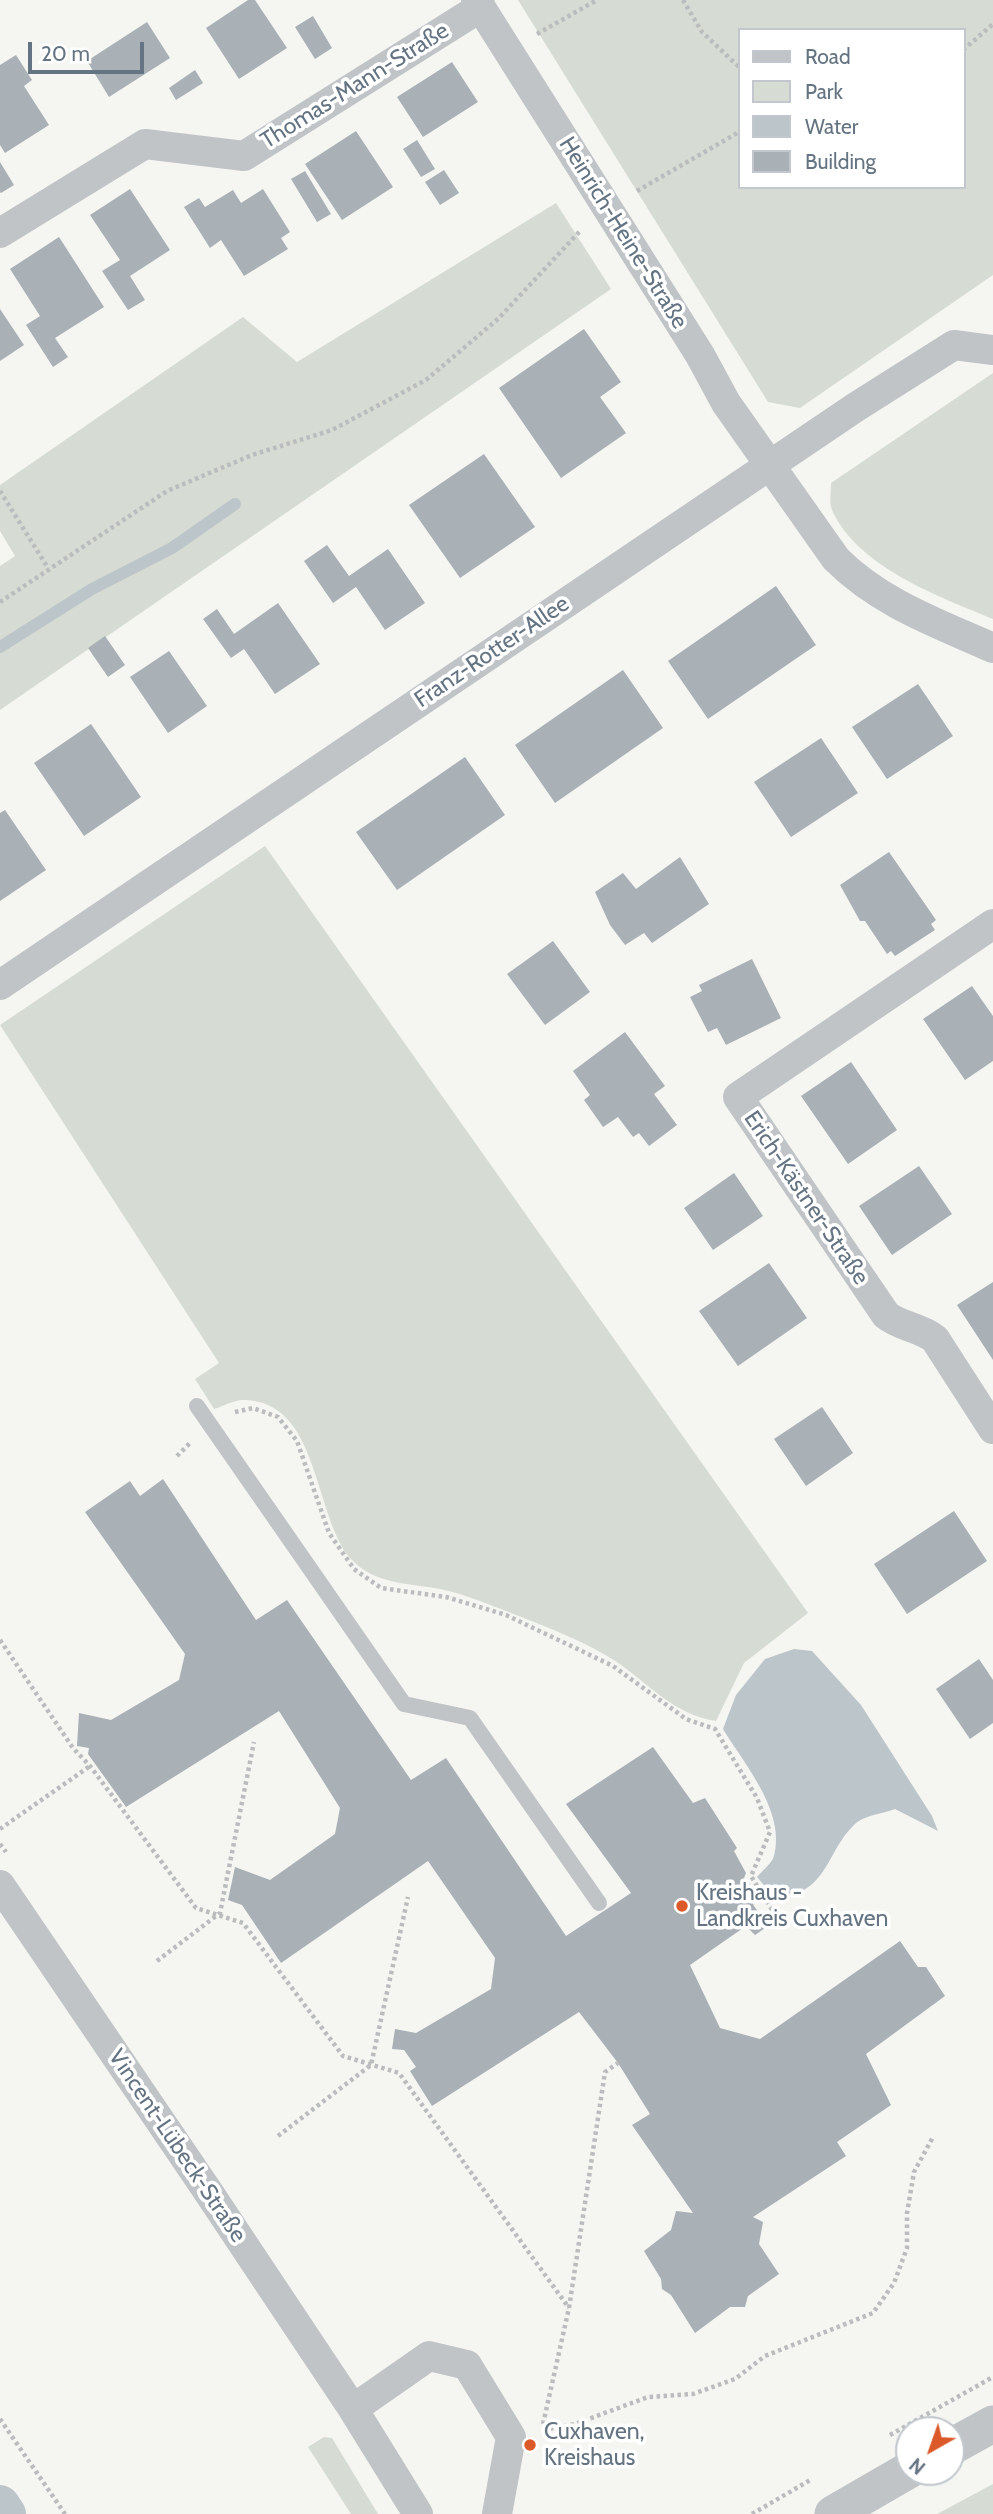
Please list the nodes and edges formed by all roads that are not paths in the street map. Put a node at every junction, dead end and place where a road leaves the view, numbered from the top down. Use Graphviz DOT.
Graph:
graph roads {
  1 [pos="478,4"];
  2 [pos="0,233"];
  3 [pos="993,350"];
  4 [pos="770,466"];
  5 [pos="993,648"];
  6 [pos="993,924"];
  7 [pos="0,985"];
  8 [pos="197,1406"];
  9 [pos="993,1429"];
  10 [pos="0,1885"];
  11 [pos="599,1903"];
  12 [pos="353,2409"];
  13 [pos="993,2424"];
  14 [pos="965,2439"];
  15 [pos="895,2478"];
  16 [pos="418,2514"];
  17 [pos="497,2514"];
  18 [pos="833,2514"];
  1 -- 2 [label="street, Thomas-Mann-Straße"];
  1 -- 4 [label="street, Heinrich-Heine-Straße"];
  3 -- 4 [label="street, Franz-Rotter-Allee"];
  4 -- 5 [label="street, Heinrich-Heine-Straße"];
  4 -- 7 [label="street, Franz-Rotter-Allee"];
  6 -- 9 [label="street, Erich-Kästner-Straße"];
  8 -- 11 [label="lane"];
  10 -- 12 [label="street, Vincent-Lübeck-Straße"];
  12 -- 16 [label="street, Vincent-Lübeck-Straße"];
  12 -- 17 [label="street"];
  13 -- 14 [label="street"];
  15 -- 18 [label="street"];
}
